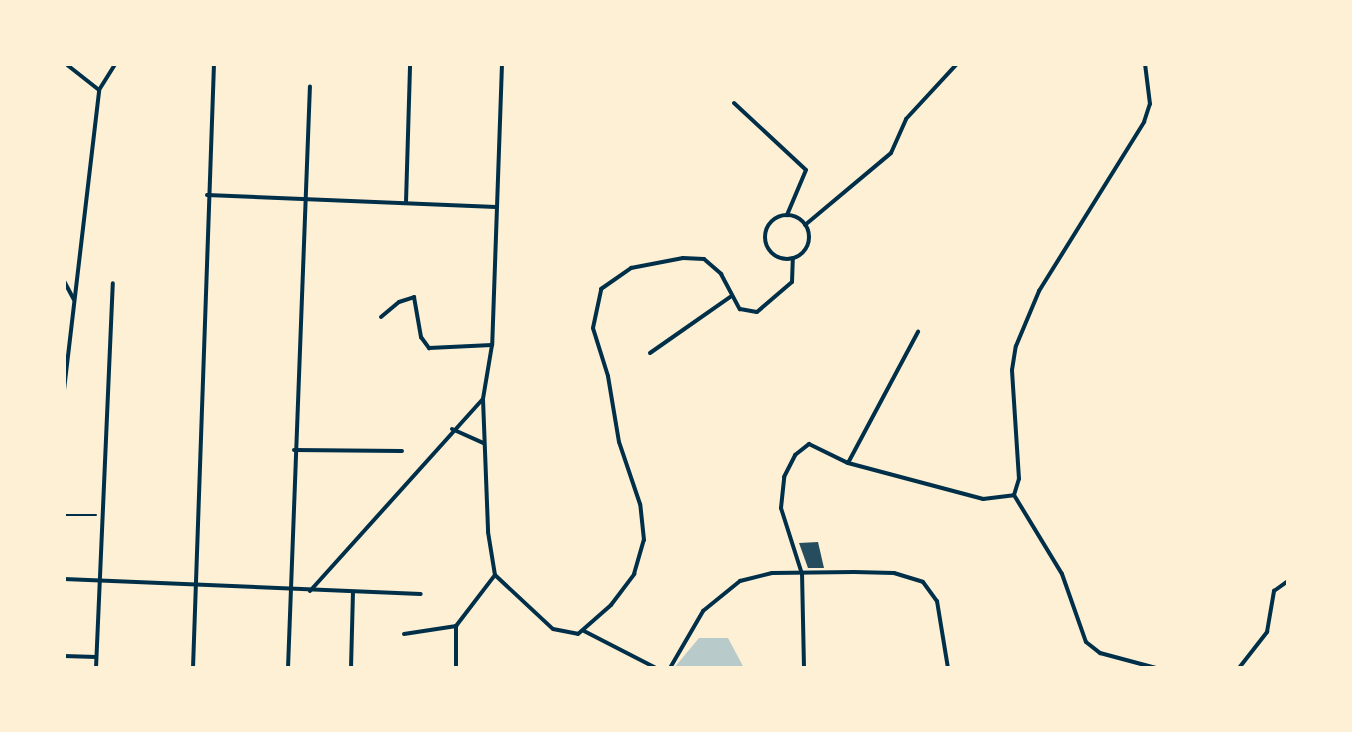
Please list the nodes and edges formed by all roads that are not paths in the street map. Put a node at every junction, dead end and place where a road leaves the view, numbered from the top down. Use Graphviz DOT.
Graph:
graph roads {
  1 [pos="66,64"];
  2 [pos="115,64"];
  3 [pos="214,64"];
  4 [pos="410,64"];
  5 [pos="502,64"];
  6 [pos="957,64"];
  7 [pos="1145,64"];
  8 [pos="310,86"];
  9 [pos="99,90"];
  10 [pos="734,103"];
  11 [pos="206,195"];
  12 [pos="304,197"];
  13 [pos="406,202"];
  14 [pos="496,207"];
  15 [pos="787,215"];
  16 [pos="805,225"];
  17 [pos="793,258"];
  18 [pos="64,281"];
  19 [pos="113,283"];
  20 [pos="730,297"];
  21 [pos="74,300"];
  22 [pos="381,317"];
  23 [pos="918,332"];
  24 [pos="492,345"];
  25 [pos="650,353"];
  26 [pos="66,371"];
  27 [pos="64,390"];
  28 [pos="483,399"];
  29 [pos="452,429"];
  30 [pos="483,443"];
  31 [pos="294,450"];
  32 [pos="402,451"];
  33 [pos="848,463"];
  34 [pos="1014,495"];
  35 [pos="802,574"];
  36 [pos="495,575"];
  37 [pos="64,579"];
  38 [pos="102,580"];
  39 [pos="1288,581"];
  40 [pos="196,583"];
  41 [pos="293,591"];
  42 [pos="310,591"];
  43 [pos="353,592"];
  44 [pos="421,594"];
  45 [pos="456,626"];
  46 [pos="586,629"];
  47 [pos="404,634"];
  48 [pos="64,656"];
  49 [pos="96,657"];
  50 [pos="96,668"];
  51 [pos="193,668"];
  52 [pos="288,668"];
  53 [pos="351,668"];
  54 [pos="456,668"];
  55 [pos="656,668"];
  56 [pos="670,668"];
  57 [pos="804,668"];
  58 [pos="948,668"];
  59 [pos="1156,668"];
  60 [pos="1239,668"];
  1 -- 9 [label="street"];
  2 -- 9 [label="street"];
  3 -- 11 [label="street"];
  4 -- 13 [label="street"];
  5 -- 14 [label="street"];
  6 -- 16 [label="street"];
  7 -- 34 [label="street"];
  8 -- 12 [label="street"];
  9 -- 21 [label="street"];
  10 -- 15 [label="street"];
  11 -- 12 [label="street"];
  11 -- 40 [label="street"];
  12 -- 13 [label="street"];
  12 -- 31 [label="street"];
  13 -- 14 [label="street"];
  14 -- 24 [label="street"];
  15 -- 16 [label="street"];
  15 -- 17 [label="street"];
  16 -- 17 [label="street"];
  17 -- 20 [label="street"];
  18 -- 21 [label="street"];
  19 -- 38 [label="street"];
  20 -- 25 [label="street"];
  20 -- 46 [label="street"];
  21 -- 26 [label="street"];
  22 -- 24 [label="street"];
  23 -- 33 [label="street"];
  24 -- 28 [label="street"];
  26 -- 27 [label="street"];
  28 -- 29 [label="street"];
  28 -- 30 [label="street"];
  29 -- 30 [label="street"];
  29 -- 42 [label="street"];
  30 -- 36 [label="street"];
  31 -- 32 [label="street"];
  31 -- 41 [label="street"];
  33 -- 34 [label="street"];
  33 -- 35 [label="street"];
  34 -- 59 [label="street"];
  35 -- 56 [label="street"];
  35 -- 57 [label="street"];
  35 -- 58 [label="street"];
  36 -- 45 [label="street"];
  36 -- 46 [label="street"];
  37 -- 38 [label="street"];
  38 -- 40 [label="street"];
  38 -- 49 [label="street"];
  39 -- 60 [label="street"];
  40 -- 41 [label="street"];
  40 -- 51 [label="street"];
  41 -- 42 [label="street"];
  41 -- 52 [label="street"];
  42 -- 43 [label="street"];
  43 -- 44 [label="street"];
  43 -- 53 [label="street"];
  45 -- 47 [label="street"];
  45 -- 54 [label="street"];
  46 -- 55 [label="street"];
  48 -- 49 [label="street"];
  49 -- 50 [label="street"];
}
